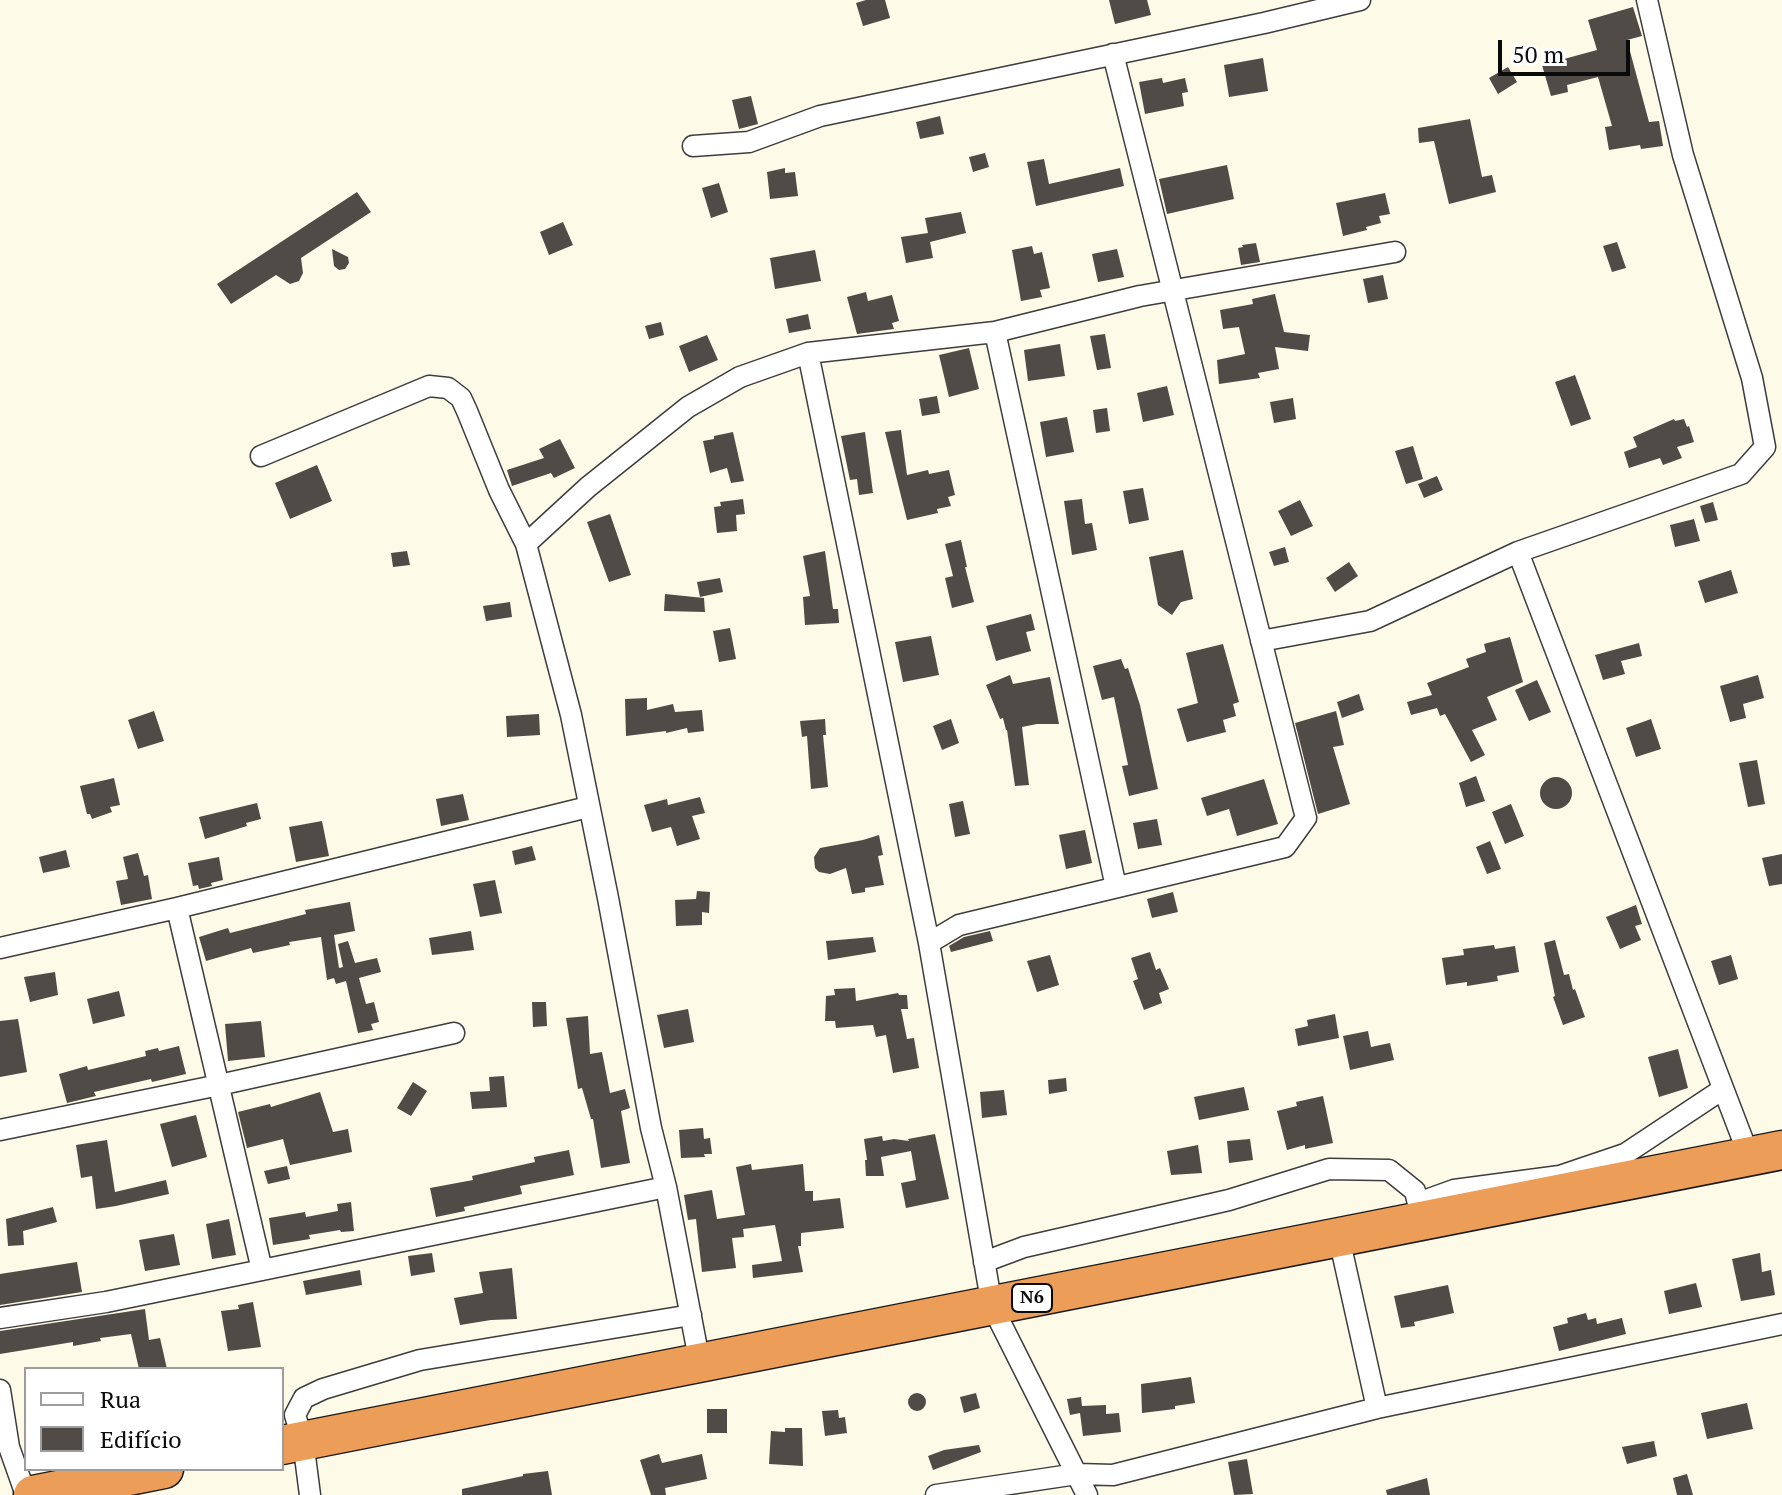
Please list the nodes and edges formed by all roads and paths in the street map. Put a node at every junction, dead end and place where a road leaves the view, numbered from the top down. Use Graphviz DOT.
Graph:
graph roads {
  1 [pos="1360,0"];
  2 [pos="1647,0"];
  3 [pos="1113,54"];
  4 [pos="693,146"];
  5 [pos="1395,252"];
  6 [pos="1172,291"];
  7 [pos="995,332"];
  8 [pos="808,353"];
  9 [pos="261,456"];
  10 [pos="526,544"];
  11 [pos="1518,552"];
  12 [pos="1261,641"];
  13 [pos="588,807"];
  14 [pos="1116,887"];
  15 [pos="177,908"];
  16 [pos="929,943"];
  17 [pos="0,948"];
  18 [pos="454,1033"];
  19 [pos="219,1085"];
  20 [pos="1723,1089"];
  21 [pos="0,1130"];
  22 [pos="1766,1153"];
  23 [pos="666,1187"];
  24 [pos="1420,1212"];
  25 [pos="1339,1238"];
  26 [pos="984,1262"];
  27 [pos="262,1270"];
  28 [pos="992,1306"];
  29 [pos="691,1315"];
  30 [pos="0,1318"];
  31 [pos="1782,1324"];
  32 [pos="700,1364"];
  33 [pos="0,1390"];
  34 [pos="1377,1408"];
  35 [pos="292,1443"];
  36 [pos="12,1446"];
  37 [pos="154,1471"];
  38 [pos="1077,1474"];
  39 [pos="26,1495"];
  40 [pos="33,1495"];
  41 [pos="310,1495"];
  42 [pos="936,1495"];
  43 [pos="1087,1495"];
  1 -- 3 [label="street"];
  2 -- 11 [label="street"];
  3 -- 4 [label="street"];
  3 -- 6 [label="street"];
  5 -- 6 [label="street"];
  6 -- 7 [label="street"];
  6 -- 12 [label="street"];
  7 -- 8 [label="street"];
  7 -- 14 [label="street"];
  8 -- 10 [label="street"];
  8 -- 16 [label="street"];
  9 -- 10 [label="street"];
  10 -- 13 [label="street"];
  11 -- 12 [label="street"];
  11 -- 20 [label="street"];
  12 -- 14 [label="street"];
  13 -- 15 [label="street"];
  13 -- 23 [label="street"];
  14 -- 16 [label="street"];
  15 -- 17 [label="street"];
  15 -- 19 [label="street"];
  16 -- 26 [label="street"];
  18 -- 19 [label="street"];
  19 -- 21 [label="street"];
  19 -- 27 [label="street"];
  20 -- 22 [label="street"];
  20 -- 24 [label="street"];
  22 -- 24 [label="highway, N6"];
  23 -- 27 [label="street"];
  23 -- 29 [label="street"];
  24 -- 25 [label="highway, N6"];
  24 -- 26 [label="street"];
  25 -- 28 [label="highway, N6"];
  25 -- 34 [label="street"];
  26 -- 28 [label="street"];
  27 -- 30 [label="street"];
  28 -- 32 [label="highway, N6"];
  28 -- 38 [label="street"];
  29 -- 32 [label="street"];
  29 -- 35 [label="street"];
  31 -- 34 [label="street"];
  32 -- 35 [label="highway, N6"];
  33 -- 36 [label="street"];
  34 -- 38 [label="street"];
  35 -- 41 [label="street"];
  36 -- 39 [label="street"];
  37 -- 40 [label="highway"];
  38 -- 42 [label="street"];
  38 -- 43 [label="street"];
}
